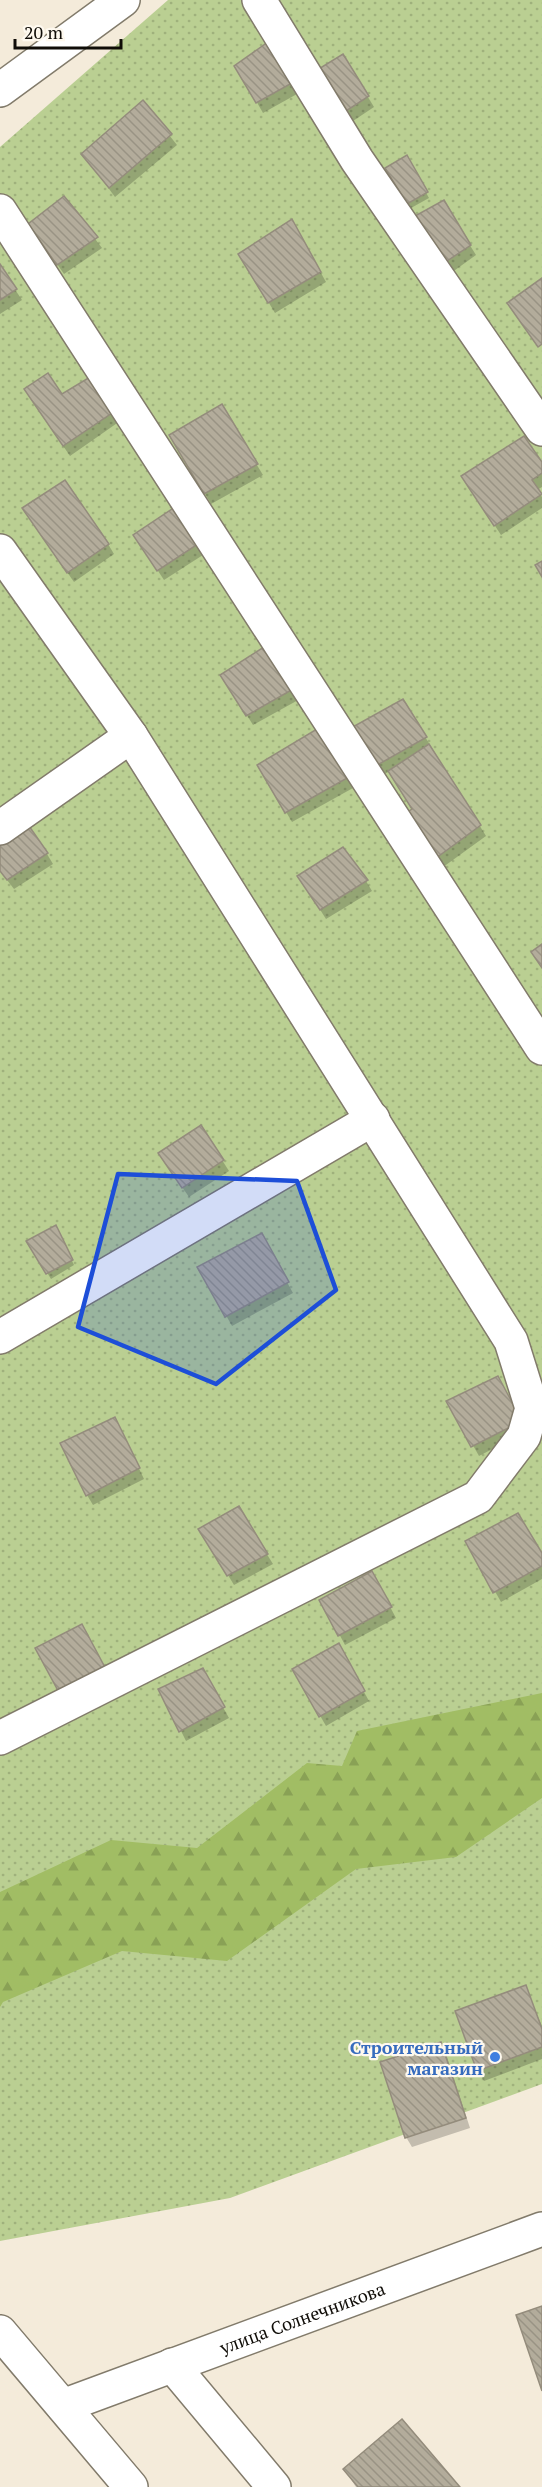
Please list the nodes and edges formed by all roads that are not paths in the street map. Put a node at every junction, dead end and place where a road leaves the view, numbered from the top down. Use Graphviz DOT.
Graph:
graph roads {
  1 [pos="123,0"];
  2 [pos="259,0"];
  3 [pos="0,90"];
  4 [pos="0,211"];
  5 [pos="542,429"];
  6 [pos="0,551"];
  7 [pos="131,736"];
  8 [pos="0,828"];
  9 [pos="540,1039"];
  10 [pos="373,1119"];
  11 [pos="0,1337"];
  12 [pos="0,1738"];
  13 [pos="542,2229"];
  14 [pos="6,2347"];
  15 [pos="172,2366"];
  16 [pos="63,2406"];
  17 [pos="131,2487"];
  18 [pos="274,2487"];
  1 -- 3 [label="street"];
  2 -- 5 [label="street"];
  4 -- 9 [label="street"];
  6 -- 7 [label="street"];
  7 -- 8 [label="street"];
  7 -- 10 [label="street"];
  10 -- 11 [label="street"];
  10 -- 12 [label="street"];
  13 -- 15 [label="street, улица Солнечникова"];
  14 -- 16 [label="street"];
  15 -- 16 [label="street, улица Солнечникова"];
  15 -- 18 [label="street"];
  16 -- 17 [label="street"];
}
